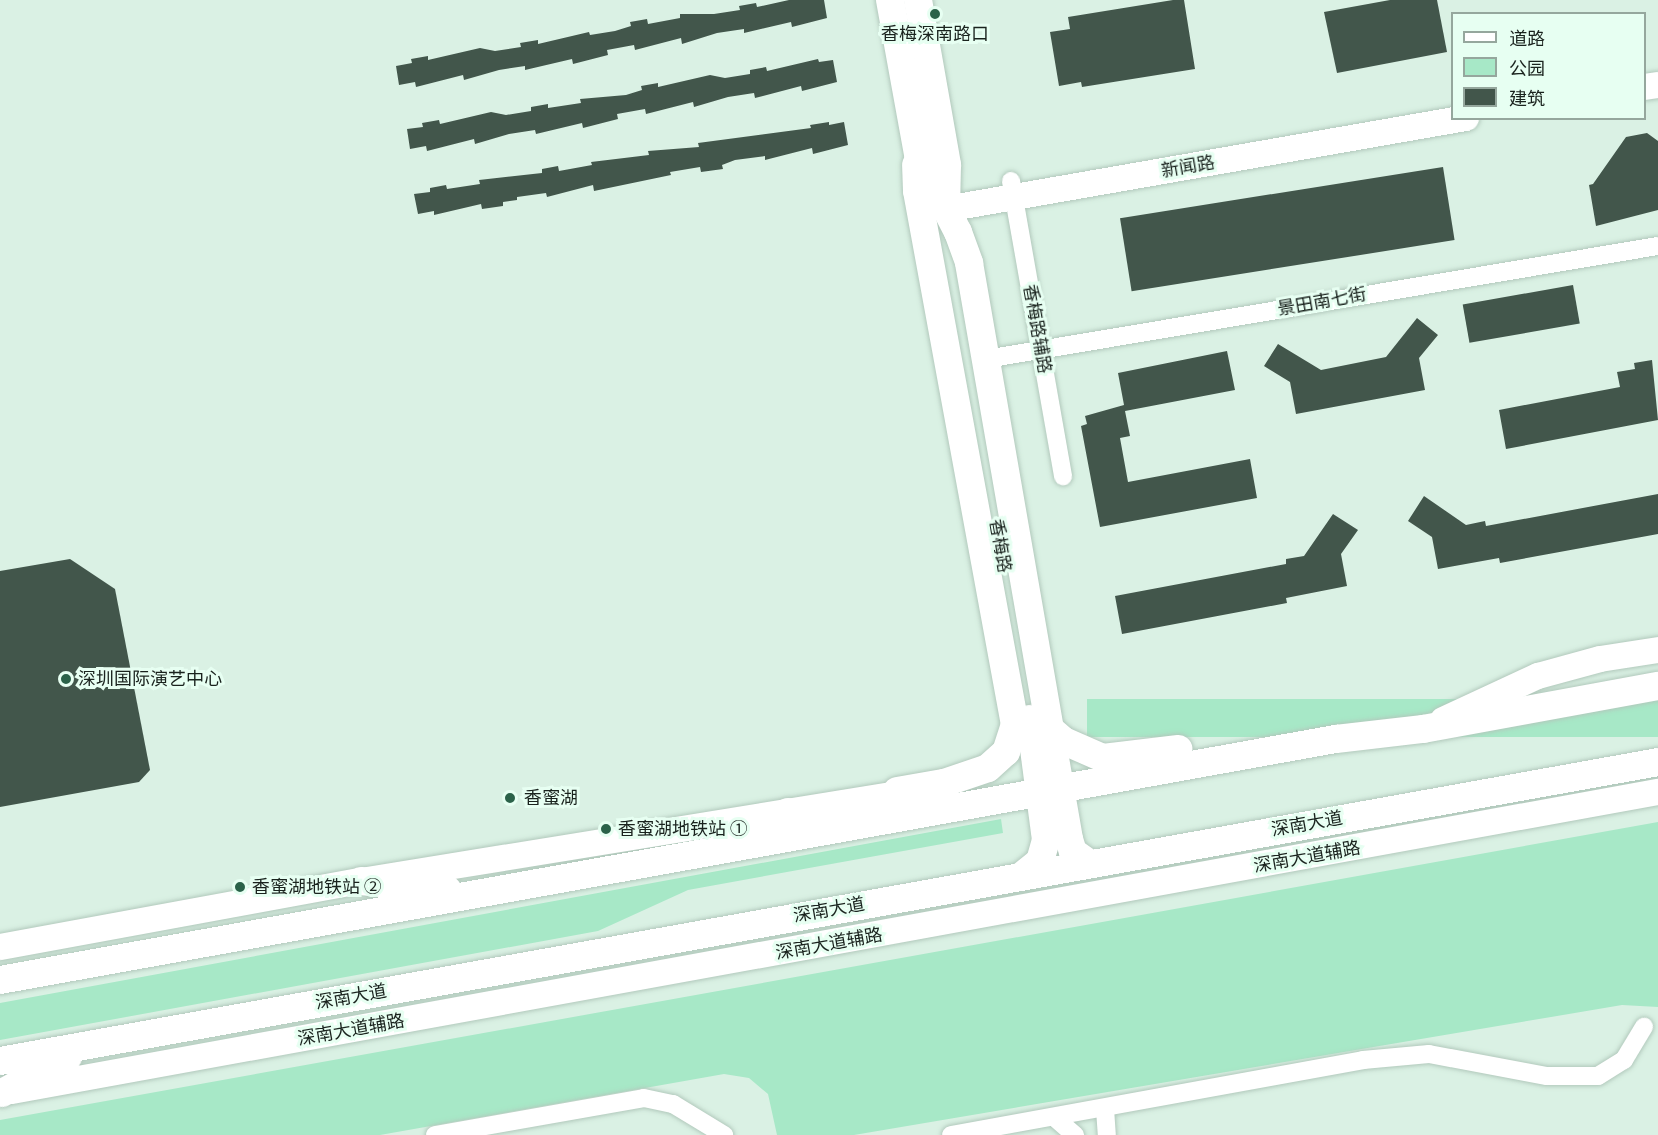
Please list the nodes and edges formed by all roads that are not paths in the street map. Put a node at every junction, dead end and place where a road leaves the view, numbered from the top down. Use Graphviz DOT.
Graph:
graph roads {
  1 [pos="890,0"];
  2 [pos="918,0"];
  3 [pos="1451,105"];
  4 [pos="1453,120"];
  5 [pos="918,154"];
  6 [pos="947,173"];
  7 [pos="974,188"];
  8 [pos="1013,190"];
  9 [pos="946,209"];
  10 [pos="1658,246"];
  11 [pos="1041,349"];
  12 [pos="986,359"];
  13 [pos="1063,476"];
  14 [pos="1658,650"];
  15 [pos="1658,686"];
  16 [pos="1029,711"];
  17 [pos="1423,729"];
  18 [pos="1052,730"];
  19 [pos="1336,739"];
  20 [pos="1658,762"];
  21 [pos="897,791"];
  22 [pos="1051,791"];
  23 [pos="1658,792"];
  24 [pos="998,800"];
  25 [pos="788,812"];
  26 [pos="699,854"];
  27 [pos="1089,863"];
  28 [pos="1023,875"];
  29 [pos="361,881"];
  30 [pos="480,894"];
  31 [pos="0,947"];
  32 [pos="0,980"];
  33 [pos="1644,1027"];
  34 [pos="89,1045"];
  35 [pos="0,1061"];
  36 [pos="1,1093"];
  37 [pos="1105,1109"];
  38 [pos="1054,1118"];
  39 [pos="435,1135"];
  40 [pos="724,1135"];
  41 [pos="951,1135"];
  42 [pos="1076,1135"];
  43 [pos="1107,1135"];
  1 -- 5 [label="main road, 香梅路"];
  2 -- 6 [label="main road, 香梅路"];
  3 -- 8 [label="main road, 新闻路"];
  4 -- 8 [label="main road, 新闻路"];
  5 -- 9 [label="main road, 香梅路"];
  5 -- 21 [label="main road"];
  6 -- 7 [label="main road"];
  6 -- 9 [label="main road, 香梅路"];
  7 -- 8 [label="main road, 新闻路"];
  7 -- 9 [label="main road, 新闻路"];
  8 -- 9 [label="main road, 新闻路"];
  8 -- 11 [label="street, 香梅路辅路"];
  9 -- 12 [label="main road, 香梅路"];
  9 -- 16 [label="main road, 香梅路"];
  10 -- 11 [label="street, 景田南七街"];
  11 -- 12 [label="street, 景田南七街"];
  11 -- 13 [label="street, 香梅路辅路"];
  12 -- 18 [label="main road, 香梅路"];
  14 -- 17 [label="main road"];
  15 -- 17 [label="main road"];
  16 -- 18 [label="main road"];
  16 -- 22 [label="main road, 香梅路"];
  17 -- 19 [label="main road"];
  18 -- 19 [label="main road"];
  18 -- 22 [label="main road, 香梅路"];
  19 -- 22 [label="main road"];
  20 -- 27 [label="main road, 深南大道"];
  21 -- 24 [label="main road"];
  21 -- 25 [label="main road"];
  22 -- 24 [label="main road"];
  22 -- 27 [label="main road, 香梅路"];
  22 -- 28 [label="main road, 香梅路"];
  23 -- 36 [label="main road, 深南大道辅路"];
  24 -- 26 [label="main road"];
  25 -- 26 [label="main road"];
  25 -- 29 [label="main road"];
  26 -- 30 [label="main road"];
  27 -- 28 [label="main road, 深南大道"];
  28 -- 34 [label="main road, 深南大道"];
  29 -- 30 [label="main road"];
  29 -- 31 [label="main road"];
  30 -- 32 [label="main road"];
  33 -- 37 [label="street"];
  34 -- 35 [label="main road, 深南大道"];
  34 -- 36 [label="main road"];
  37 -- 38 [label="street"];
  37 -- 43 [label="street"];
  38 -- 41 [label="street"];
  38 -- 42 [label="street"];
  39 -- 40 [label="street"];
}
